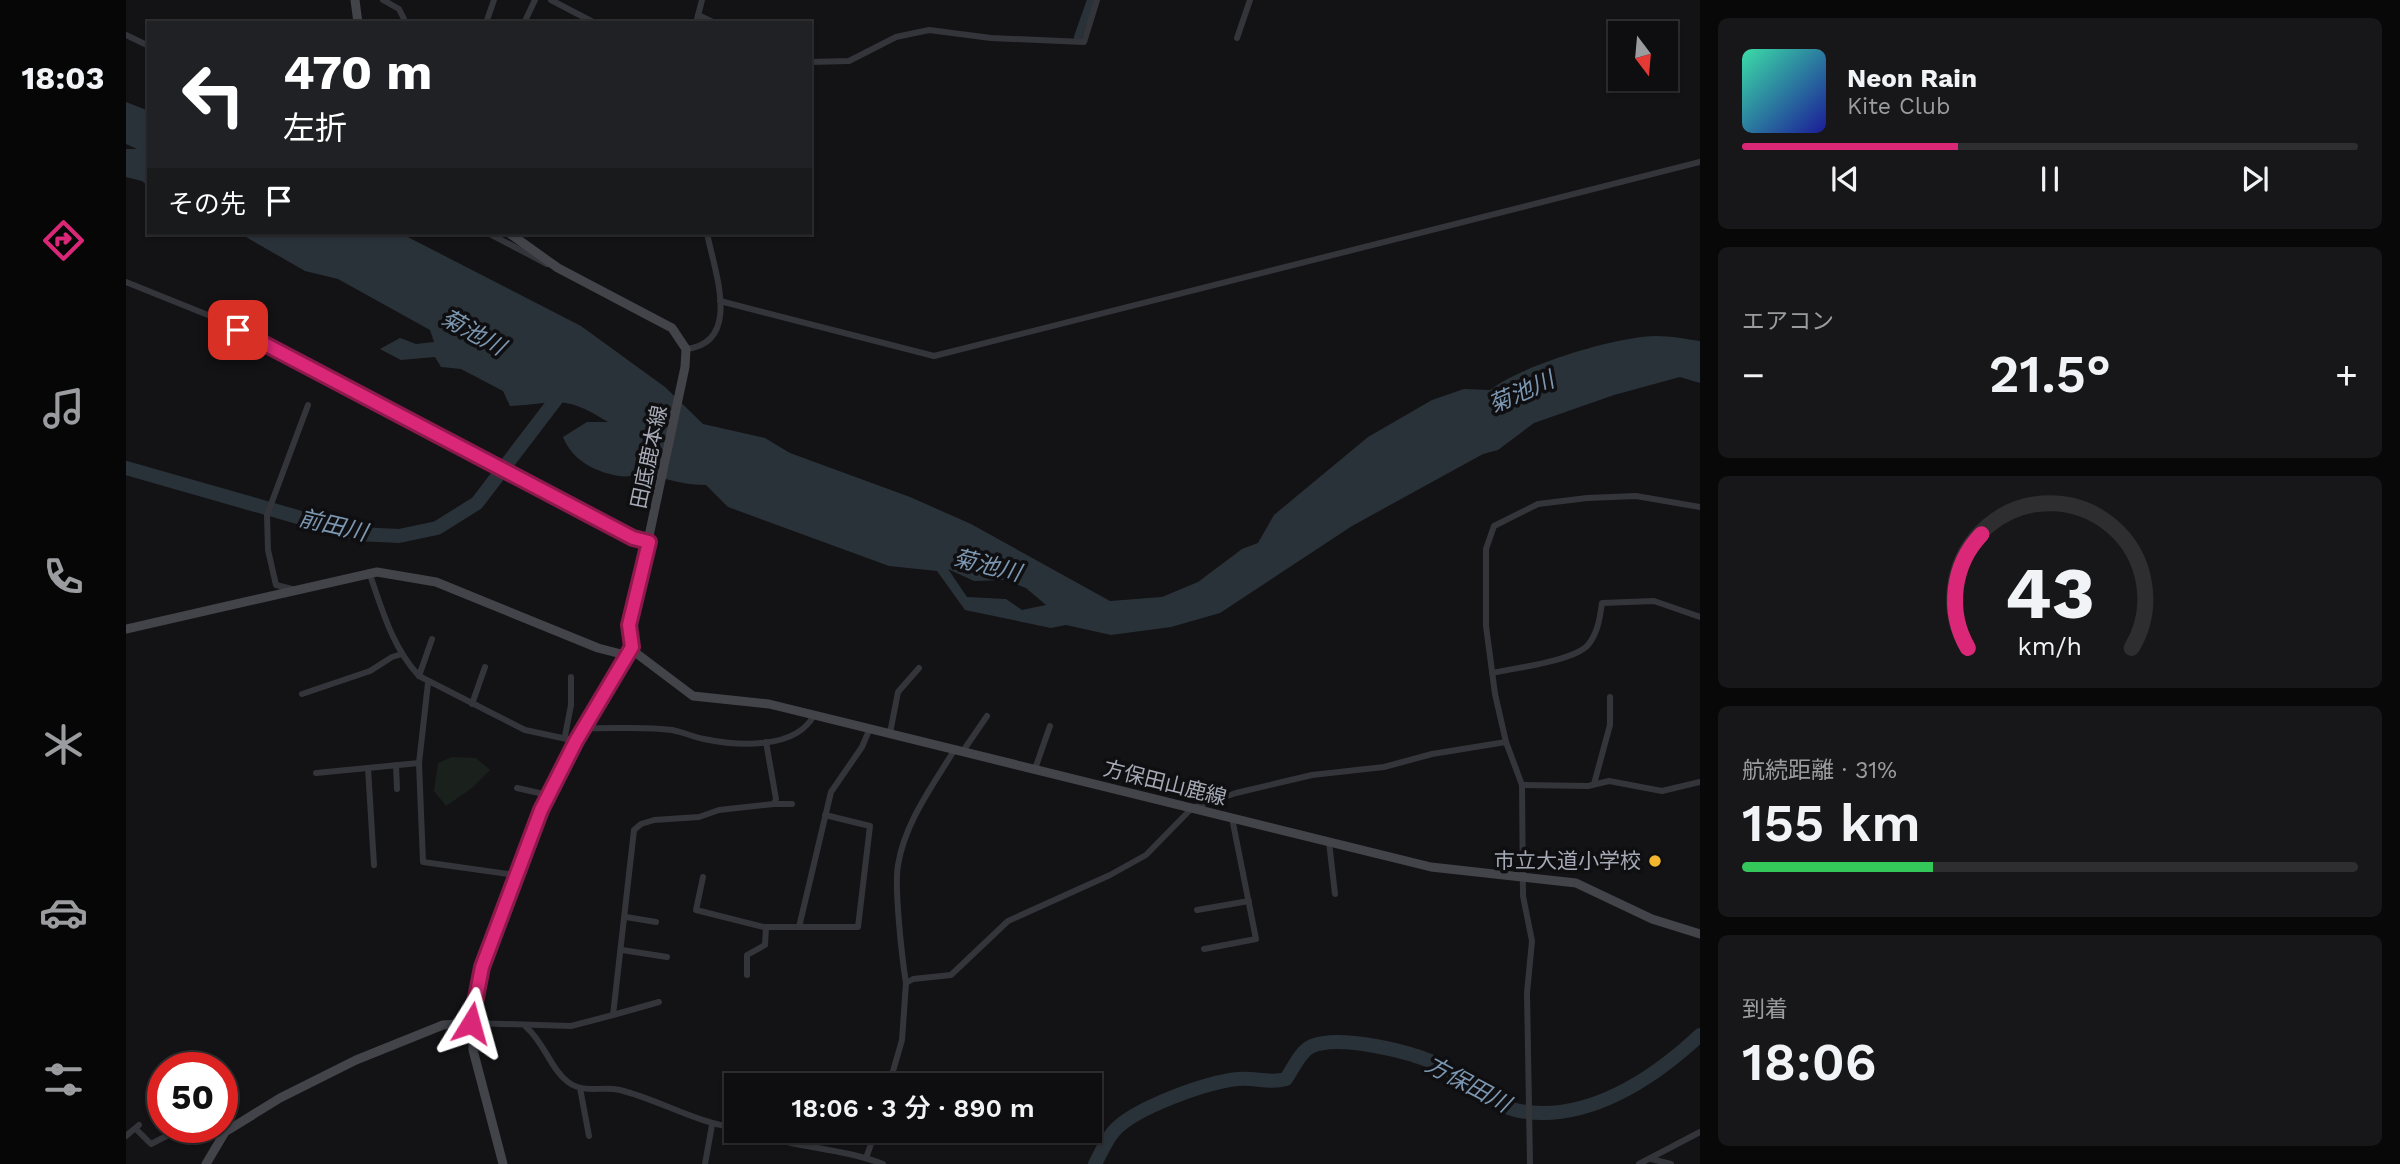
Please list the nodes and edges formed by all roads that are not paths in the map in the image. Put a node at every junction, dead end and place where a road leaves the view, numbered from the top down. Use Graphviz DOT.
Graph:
graph roads {
  1 [pos="355,0"];
  2 [pos="383,0"];
  3 [pos="402,0"];
  4 [pos="494,0"];
  5 [pos="535,0"];
  6 [pos="551,0"];
  7 [pos="702,0"];
  8 [pos="1097,0"];
  9 [pos="1250,0"];
  10 [pos="398,9"];
  11 [pos="698,15"];
  12 [pos="358,21"];
  13 [pos="405,21"];
  14 [pos="487,21"];
  15 [pos="525,21"];
  16 [pos="591,21"];
  17 [pos="696,21"];
  18 [pos="711,21"];
  19 [pos="126,35"];
  20 [pos="1237,38"];
  21 [pos="147,45"];
  22 [pos="812,62"];
  23 [pos="1700,162"];
  24 [pos="491,235"];
  25 [pos="512,235"];
  26 [pos="707,235"];
  27 [pos="558,268"];
  28 [pos="126,282"];
  29 [pos="720,302"];
  30 [pos="686,349"];
  31 [pos="308,405"];
  32 [pos="1700,507"];
  33 [pos="649,542"];
  34 [pos="369,572"];
  35 [pos="292,589"];
  36 [pos="1700,617"];
  37 [pos="126,629"];
  38 [pos="432,639"];
  39 [pos="632,647"];
  40 [pos="402,654"];
  41 [pos="625,655"];
  42 [pos="485,667"];
  43 [pos="919,668"];
  44 [pos="1492,673"];
  45 [pos="419,676"];
  46 [pos="570,677"];
  47 [pos="428,683"];
  48 [pos="302,694"];
  49 [pos="1610,697"];
  50 [pos="472,704"];
  51 [pos="814,715"];
  52 [pos="987,716"];
  53 [pos="1051,726"];
  54 [pos="584,728"];
  55 [pos="870,728"];
  56 [pos="890,733"];
  57 [pos="565,736"];
  58 [pos="576,741"];
  59 [pos="1506,741"];
  60 [pos="765,742"];
  61 [pos="959,750"];
  62 [pos="419,763"];
  63 [pos="396,765"];
  64 [pos="368,768"];
  65 [pos="1035,769"];
  66 [pos="316,773"];
  67 [pos="1700,782"];
  68 [pos="1594,784"];
  69 [pos="1522,785"];
  70 [pos="517,788"];
  71 [pos="397,789"];
  72 [pos="548,795"];
  73 [pos="774,804"];
  74 [pos="792,804"];
  75 [pos="1192,808"];
  76 [pos="825,815"];
  77 [pos="1231,818"];
  78 [pos="1329,842"];
  79 [pos="374,865"];
  80 [pos="516,875"];
  81 [pos="703,877"];
  82 [pos="1523,879"];
  83 [pos="1335,894"];
  84 [pos="1250,901"];
  85 [pos="1197,910"];
  86 [pos="626,917"];
  87 [pos="656,922"];
  88 [pos="766,926"];
  89 [pos="799,927"];
  90 [pos="1700,934"];
  91 [pos="1204,949"];
  92 [pos="622,950"];
  93 [pos="667,957"];
  94 [pos="747,975"];
  95 [pos="906,983"];
  96 [pos="659,1002"];
  97 [pos="613,1015"];
  98 [pos="471,1023"];
  99 [pos="526,1027"];
  100 [pos="892,1073"];
  101 [pos="580,1088"];
  102 [pos="238,1124"];
  103 [pos="712,1125"];
  104 [pos="724,1126"];
  105 [pos="1700,1132"];
  106 [pos="126,1136"];
  107 [pos="589,1136"];
  108 [pos="147,1139"];
  109 [pos="218,1143"];
  110 [pos="785,1143"];
  111 [pos="871,1143"];
  112 [pos="866,1158"];
  113 [pos="1651,1159"];
  114 [pos="206,1164"];
  115 [pos="503,1164"];
  116 [pos="705,1164"];
  117 [pos="883,1164"];
  118 [pos="1530,1164"];
  119 [pos="1639,1164"];
  120 [pos="1671,1164"];
  1 -- 12 [label="main road"];
  2 -- 10 [label="street"];
  3 -- 10 [label="street"];
  4 -- 14 [label="street"];
  5 -- 15 [label="street"];
  6 -- 16 [label="street"];
  7 -- 11 [label="street"];
  8 -- 22 [label="street"];
  9 -- 20 [label="street"];
  10 -- 13 [label="street"];
  11 -- 17 [label="street"];
  11 -- 18 [label="street"];
  19 -- 21 [label="street"];
  23 -- 29 [label="street"];
  24 -- 27 [label="street"];
  25 -- 27 [label="main road"];
  26 -- 29 [label="street"];
  27 -- 30 [label="main road"];
  28 -- 33 [label="street"];
  29 -- 30 [label="street"];
  30 -- 33 [label="main road, 田底鹿本線"];
  31 -- 35 [label="street"];
  32 -- 44 [label="street"];
  33 -- 39 [label="main road, 田底鹿本線"];
  34 -- 35 [label="main road"];
  34 -- 40 [label="street"];
  34 -- 41 [label="main road"];
  35 -- 37 [label="main road"];
  36 -- 44 [label="street"];
  38 -- 45 [label="street"];
  39 -- 41 [label="main road"];
  39 -- 51 [label="main road, 方保田山鹿線"];
  40 -- 45 [label="street"];
  40 -- 48 [label="street"];
  41 -- 54 [label="main road"];
  42 -- 50 [label="street"];
  43 -- 56 [label="street"];
  44 -- 59 [label="street"];
  45 -- 47 [label="street"];
  46 -- 57 [label="street"];
  47 -- 50 [label="street"];
  47 -- 62 [label="street"];
  49 -- 68 [label="street"];
  50 -- 57 [label="street"];
  51 -- 55 [label="main road, 方保田山鹿線"];
  51 -- 60 [label="street"];
  52 -- 61 [label="street"];
  53 -- 65 [label="street"];
  54 -- 58 [label="main road"];
  54 -- 60 [label="street"];
  55 -- 56 [label="main road, 方保田山鹿線"];
  55 -- 76 [label="street"];
  56 -- 61 [label="main road, 方保田山鹿線"];
  57 -- 58 [label="street"];
  58 -- 72 [label="main road"];
  59 -- 69 [label="street"];
  59 -- 75 [label="street"];
  60 -- 73 [label="street"];
  61 -- 65 [label="main road, 方保田山鹿線"];
  61 -- 95 [label="street"];
  62 -- 63 [label="street"];
  62 -- 80 [label="street"];
  63 -- 64 [label="street"];
  63 -- 71 [label="street"];
  64 -- 66 [label="street"];
  64 -- 79 [label="street"];
  65 -- 75 [label="main road, 方保田山鹿線"];
  67 -- 68 [label="street"];
  68 -- 69 [label="street"];
  69 -- 82 [label="street"];
  70 -- 72 [label="street"];
  72 -- 80 [label="main road"];
  73 -- 74 [label="street"];
  73 -- 86 [label="street"];
  75 -- 77 [label="main road, 方保田山鹿線"];
  75 -- 95 [label="street"];
  76 -- 89 [label="street"];
  76 -- 89 [label="street"];
  77 -- 78 [label="main road, 方保田山鹿線"];
  77 -- 84 [label="street"];
  78 -- 82 [label="main road, 方保田山鹿線"];
  78 -- 83 [label="street"];
  80 -- 98 [label="main road"];
  81 -- 88 [label="street"];
  82 -- 90 [label="main road, 方保田山鹿線"];
  82 -- 118 [label="street"];
  84 -- 85 [label="street"];
  84 -- 91 [label="street"];
  86 -- 87 [label="street"];
  86 -- 92 [label="street"];
  88 -- 89 [label="street"];
  88 -- 94 [label="street"];
  92 -- 93 [label="street"];
  92 -- 97 [label="street"];
  95 -- 100 [label="street"];
  96 -- 97 [label="street"];
  97 -- 99 [label="street"];
  98 -- 99 [label="street"];
  98 -- 102 [label="main road"];
  98 -- 115 [label="main road"];
  99 -- 101 [label="street"];
  101 -- 103 [label="street"];
  101 -- 107 [label="street"];
  103 -- 104 [label="street"];
  103 -- 116 [label="street"];
  105 -- 113 [label="street"];
  106 -- 108 [label="street"];
  109 -- 114 [label="main road"];
  110 -- 112 [label="street"];
  111 -- 112 [label="street"];
  112 -- 117 [label="street"];
  113 -- 119 [label="street"];
  113 -- 120 [label="street"];
}
